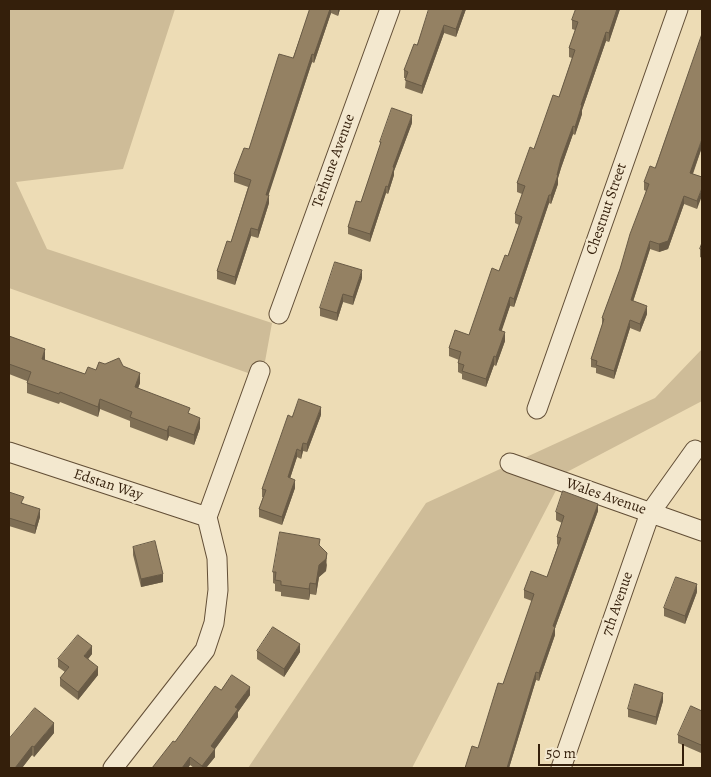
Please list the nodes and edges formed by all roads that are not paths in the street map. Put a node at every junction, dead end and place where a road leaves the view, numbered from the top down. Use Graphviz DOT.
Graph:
graph roads {
  1 [pos="390,9"];
  2 [pos="678,9"];
  3 [pos="279,314"];
  4 [pos="260,371"];
  5 [pos="537,410"];
  6 [pos="696,450"];
  7 [pos="9,452"];
  8 [pos="510,463"];
  9 [pos="650,513"];
  10 [pos="207,517"];
  11 [pos="702,531"];
  12 [pos="113,768"];
  13 [pos="561,768"];
  1 -- 3 [label="street, Terhune Avenue"];
  2 -- 5 [label="street, Chestnut Street"];
  4 -- 10 [label="street"];
  6 -- 9 [label="street, 7th Avenue"];
  7 -- 10 [label="street, Edstan Way"];
  8 -- 9 [label="street, Wales Avenue"];
  9 -- 11 [label="street, Wales Avenue"];
  9 -- 13 [label="street, 7th Avenue"];
  10 -- 12 [label="street"];
}
